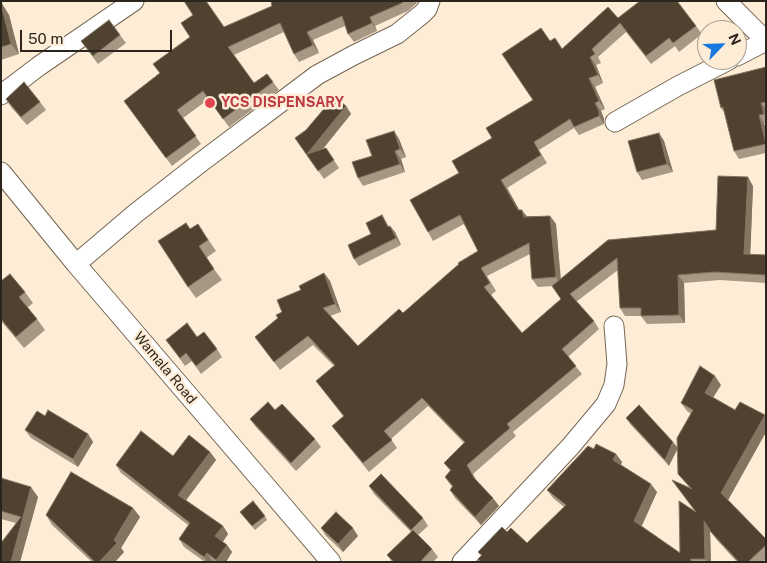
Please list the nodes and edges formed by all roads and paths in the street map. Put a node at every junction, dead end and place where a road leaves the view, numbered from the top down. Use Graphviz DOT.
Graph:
graph roads {
  1 [pos="134,1"];
  2 [pos="430,1"];
  3 [pos="726,1"];
  4 [pos="745,20"];
  5 [pos="747,22"];
  6 [pos="747,51"];
  7 [pos="709,70"];
  8 [pos="1,95"];
  9 [pos="615,122"];
  10 [pos="1,172"];
  11 [pos="76,264"];
  12 [pos="614,326"];
  13 [pos="331,562"];
  14 [pos="462,562"];
  1 -- 8 [label="street"];
  2 -- 11 [label="street"];
  3 -- 4 [label="street"];
  5 -- 6 [label="street"];
  7 -- 9 [label="street"];
  10 -- 11 [label="street, Wamala Road"];
  11 -- 13 [label="street, Wamala Road"];
  12 -- 14 [label="street"];
}
